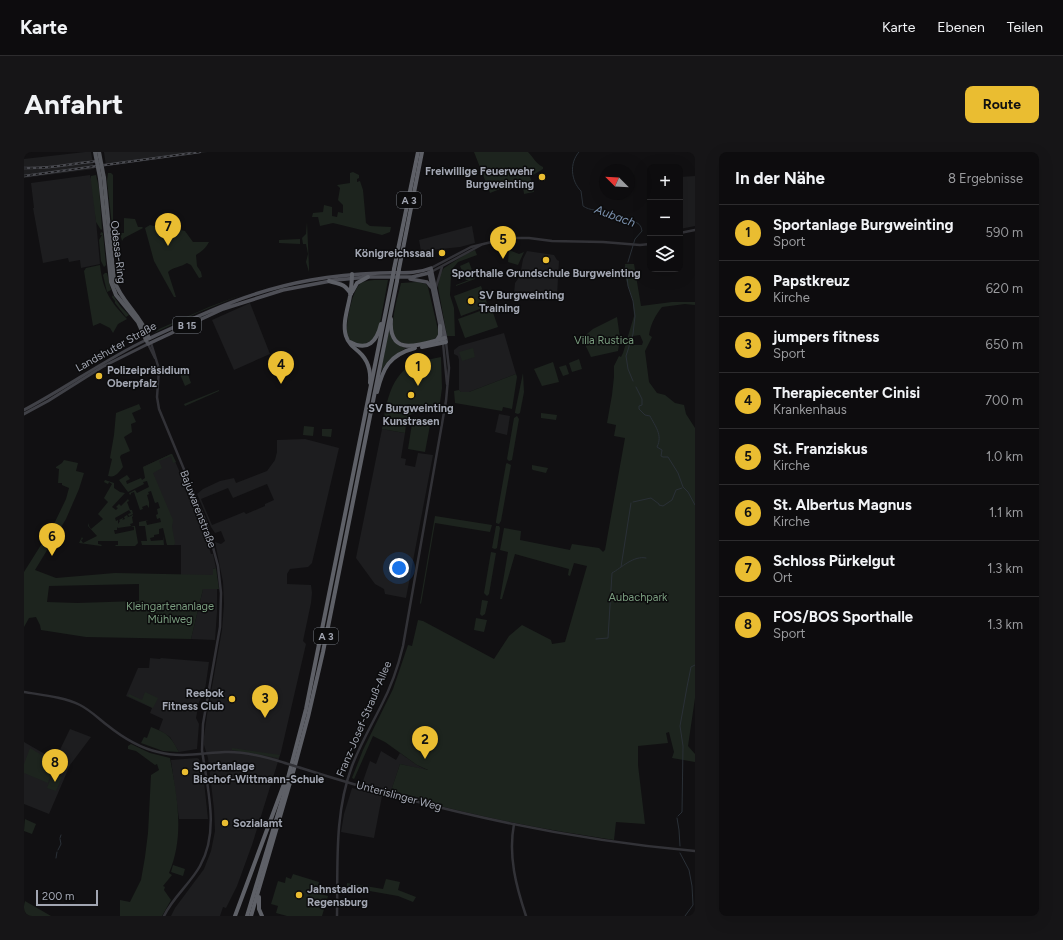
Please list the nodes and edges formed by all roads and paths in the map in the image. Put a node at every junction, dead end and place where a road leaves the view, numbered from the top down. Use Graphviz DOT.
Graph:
graph roads {
  1 [pos="95,152"];
  2 [pos="99,152"];
  3 [pos="418,152"];
  4 [pos="422,152"];
  5 [pos="102,178"];
  6 [pos="695,230"];
  7 [pos="683,232"];
  8 [pos="481,244"];
  9 [pos="647,244"];
  10 [pos="443,265"];
  11 [pos="430,270"];
  12 [pos="352,276"];
  13 [pos="368,277"];
  14 [pos="395,279"];
  15 [pos="329,281"];
  16 [pos="436,287"];
  17 [pos="396,288"];
  18 [pos="433,291"];
  19 [pos="351,294"];
  20 [pos="387,311"];
  21 [pos="440,326"];
  22 [pos="436,340"];
  23 [pos="149,341"];
  24 [pos="348,341"];
  25 [pos="444,341"];
  26 [pos="373,400"];
  27 [pos="368,403"];
  28 [pos="24,410"];
  29 [pos="24,414"];
  30 [pos="24,692"];
  31 [pos="203,754"];
  32 [pos="290,771"];
  33 [pos="347,782"];
  34 [pos="514,824"];
  35 [pos="695,851"];
  36 [pos="270,852"];
  37 [pos="164,916"];
  38 [pos="235,916"];
  39 [pos="247,916"];
  40 [pos="251,916"];
  41 [pos="262,916"];
  42 [pos="338,916"];
  43 [pos="526,916"];
  1 -- 5 [label="highway, Odessa-Ring, bridge"];
  2 -- 5 [label="highway, Odessa-Ring, bridge"];
  3 -- 14 [label="highway, A 3, bridge"];
  4 -- 14 [label="highway, A 3, bridge"];
  5 -- 23 [label="highway, Odessa-Ring"];
  6 -- 7 [label="street"];
  8 -- 9 [label="street"];
  8 -- 10 [label="street"];
  8 -- 11 [label="street"];
  10 -- 11 [label="street"];
  10 -- 16 [label="street"];
  11 -- 12 [label="main road, Landshuter Straße"];
  11 -- 14 [label="main road, Landshuter Straße / B 15"];
  11 -- 16 [label="main road, Franz-Josef-Strauß-Allee"];
  11 -- 18 [label="main road, Franz-Josef-Strauß-Allee"];
  12 -- 13 [label="main road, Landshuter Straße / B 15"];
  12 -- 15 [label="main road, Landshuter Straße / B 15"];
  12 -- 19 [label="highway"];
  12 -- 23 [label="main road, Landshuter Straße / B 15"];
  13 -- 14 [label="main road, Landshuter Straße / B 15"];
  13 -- 19 [label="highway"];
  14 -- 17 [label="highway, A 3"];
  14 -- 18 [label="main road, B 15"];
  14 -- 20 [label="highway, A 3"];
  15 -- 19 [label="highway"];
  15 -- 23 [label="main road, Landshuter Straße / B 15"];
  16 -- 25 [label="main road, Franz-Josef-Strauß-Allee"];
  17 -- 22 [label="highway, A 3"];
  17 -- 26 [label="highway, A 3"];
  18 -- 21 [label="main road, Franz-Josef-Strauß-Allee"];
  19 -- 24 [label="highway"];
  20 -- 24 [label="highway, A 3"];
  20 -- 27 [label="highway, A 3"];
  21 -- 22 [label="highway"];
  21 -- 25 [label="main road, Franz-Josef-Strauß-Allee"];
  22 -- 25 [label="highway, A 3"];
  23 -- 28 [label="main road, Landshuter Straße / B 15"];
  23 -- 29 [label="main road, Landshuter Straße / B 15"];
  23 -- 31 [label="street, Bajuwarenstraße"];
  24 -- 27 [label="highway, A 3"];
  25 -- 26 [label="highway, A 3"];
  25 -- 33 [label="street, Franz-Josef-Strauß-Allee"];
  26 -- 36 [label="highway, A 3"];
  27 -- 32 [label="highway, A 3"];
  30 -- 31 [label="street, Unterislinger Weg"];
  31 -- 33 [label="street, Unterislinger Weg, bridge"];
  31 -- 37 [label="street, Bajuwarenstraße"];
  32 -- 38 [label="highway"];
  32 -- 39 [label="highway, A 3"];
  33 -- 34 [label="street, Unterislinger Weg"];
  33 -- 42 [label="street, Franz-Josef-Strauß-Allee"];
  34 -- 35 [label="street, Unterislinger Weg"];
  34 -- 43 [label="street"];
  36 -- 40 [label="highway, A 3"];
  36 -- 41 [label="highway, A 3"];
}
